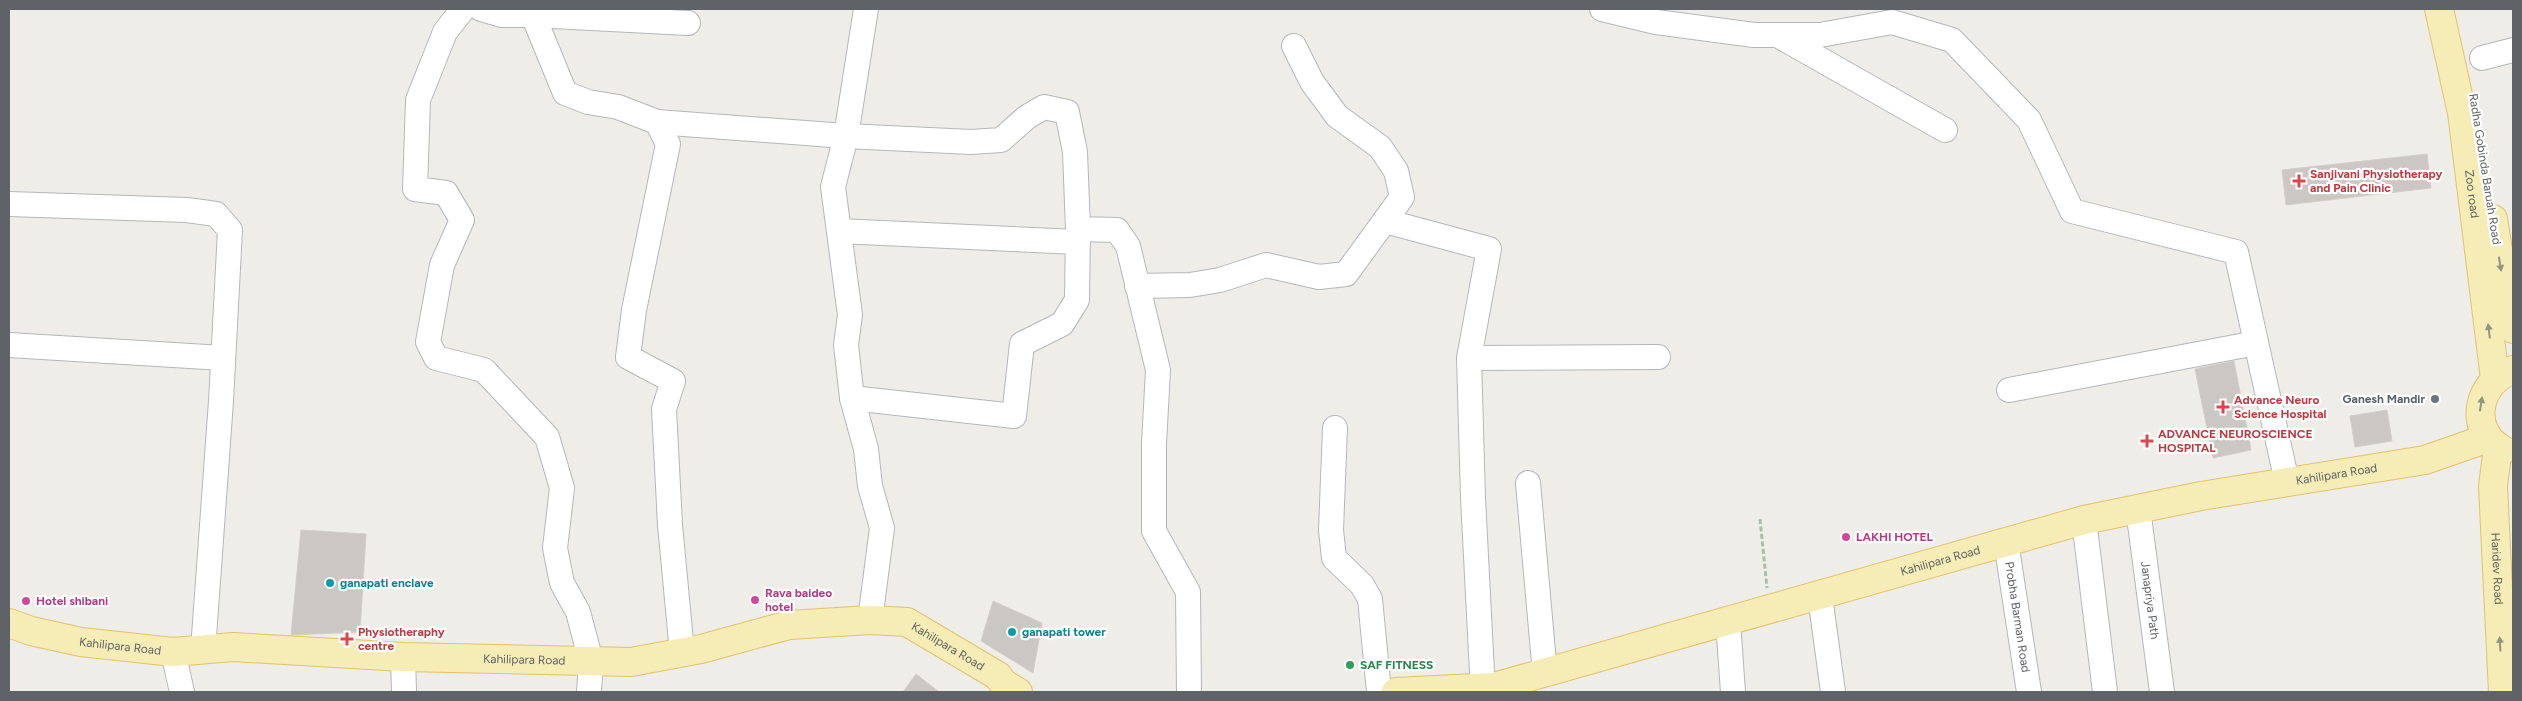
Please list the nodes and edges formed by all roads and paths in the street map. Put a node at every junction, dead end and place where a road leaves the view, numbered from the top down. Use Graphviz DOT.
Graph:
graph roads {
  1 [pos="463,9"];
  2 [pos="481,9"];
  3 [pos="866,9"];
  4 [pos="1602,9"];
  5 [pos="2439,9"];
  6 [pos="2456,9"];
  7 [pos="534,12"];
  8 [pos="688,23"];
  9 [pos="1777,35"];
  10 [pos="1294,46"];
  11 [pos="2513,50"];
  12 [pos="2482,58"];
  13 [pos="657,122"];
  14 [pos="1945,130"];
  15 [pos="846,136"];
  16 [pos="9,204"];
  17 [pos="1385,221"];
  18 [pos="839,231"];
  19 [pos="1078,235"];
  20 [pos="1137,286"];
  21 [pos="2512,326"];
  22 [pos="2256,343"];
  23 [pos="9,345"];
  24 [pos="1658,357"];
  25 [pos="223,358"];
  26 [pos="1469,358"];
  27 [pos="2504,374"];
  28 [pos="2009,390"];
  29 [pos="852,398"];
  30 [pos="1335,428"];
  31 [pos="2503,449"];
  32 [pos="2288,482"];
  33 [pos="1528,483"];
  34 [pos="2513,508"];
  35 [pos="2138,509"];
  36 [pos="1760,519"];
  37 [pos="2084,520"];
  38 [pos="2006,542"];
  39 [pos="1767,590"];
  40 [pos="1820,596"];
  41 [pos="870,620"];
  42 [pos="1728,622"];
  43 [pos="9,623"];
  44 [pos="203,650"];
  45 [pos="173,652"];
  46 [pos="682,652"];
  47 [pos="403,657"];
  48 [pos="591,661"];
  49 [pos="1545,674"];
  50 [pos="1003,687"];
  51 [pos="1483,690"];
  52 [pos="182,692"];
  53 [pos="404,692"];
  54 [pos="589,692"];
  55 [pos="1189,692"];
  56 [pos="1379,692"];
  57 [pos="1396,692"];
  58 [pos="1733,692"];
  59 [pos="1833,692"];
  60 [pos="2029,692"];
  61 [pos="2105,692"];
  62 [pos="2162,692"];
  63 [pos="2503,692"];
  1 -- 48 [label="street"];
  2 -- 7 [label="street"];
  3 -- 15 [label="street"];
  4 -- 9 [label="street"];
  27 -- 5 [label="main road, Zoo road, one-way"];
  6 -- 21 [label="main road, Radha Gobinda Baruah Road, one-way"];
  7 -- 8 [label="street"];
  7 -- 13 [label="street"];
  9 -- 14 [label="street"];
  9 -- 22 [label="street"];
  10 -- 17 [label="street"];
  11 -- 12 [label="street"];
  13 -- 15 [label="street"];
  13 -- 46 [label="street"];
  15 -- 18 [label="street"];
  15 -- 19 [label="street"];
  16 -- 25 [label="street"];
  17 -- 20 [label="street"];
  17 -- 26 [label="street"];
  18 -- 19 [label="street"];
  18 -- 29 [label="street"];
  19 -- 20 [label="street"];
  19 -- 29 [label="street"];
  20 -- 55 [label="street"];
  22 -- 28 [label="street"];
  22 -- 32 [label="street"];
  23 -- 25 [label="street"];
  24 -- 26 [label="street"];
  25 -- 44 [label="street"];
  26 -- 51 [label="street"];
  31 -- 27 [label="main road, one-way"];
  29 -- 41 [label="street"];
  30 -- 56 [label="street"];
  31 -- 32 [label="main road, Kahilipara Road"];
  31 -- 34 [label="main road"];
  63 -- 31 [label="main road, Haridev Road, one-way"];
  32 -- 35 [label="main road, Kahilipara Road"];
  33 -- 49 [label="street"];
  35 -- 37 [label="main road, Kahilipara Road"];
  35 -- 62 [label="street, Janapriya Path"];
  36 -- 39 [label="path"];
  37 -- 38 [label="main road, Kahilipara Road"];
  37 -- 61 [label="street"];
  38 -- 40 [label="main road, Kahilipara Road"];
  38 -- 60 [label="street, Probha Barman Road"];
  40 -- 42 [label="main road, Kahilipara Road"];
  40 -- 59 [label="street"];
  41 -- 46 [label="main road, Kahilipara Road"];
  41 -- 50 [label="main road, Kahilipara Road"];
  42 -- 49 [label="main road, Kahilipara Road"];
  42 -- 58 [label="street"];
  43 -- 45 [label="main road, Kahilipara Road"];
  44 -- 45 [label="main road, Kahilipara Road"];
  44 -- 47 [label="main road, Kahilipara Road"];
  45 -- 52 [label="street"];
  46 -- 48 [label="main road, Kahilipara Road"];
  47 -- 48 [label="main road, Kahilipara Road"];
  47 -- 53 [label="street"];
  48 -- 54 [label="street"];
  49 -- 51 [label="main road, Kahilipara Road"];
  51 -- 57 [label="main road, Kahilipara Road"];
}
